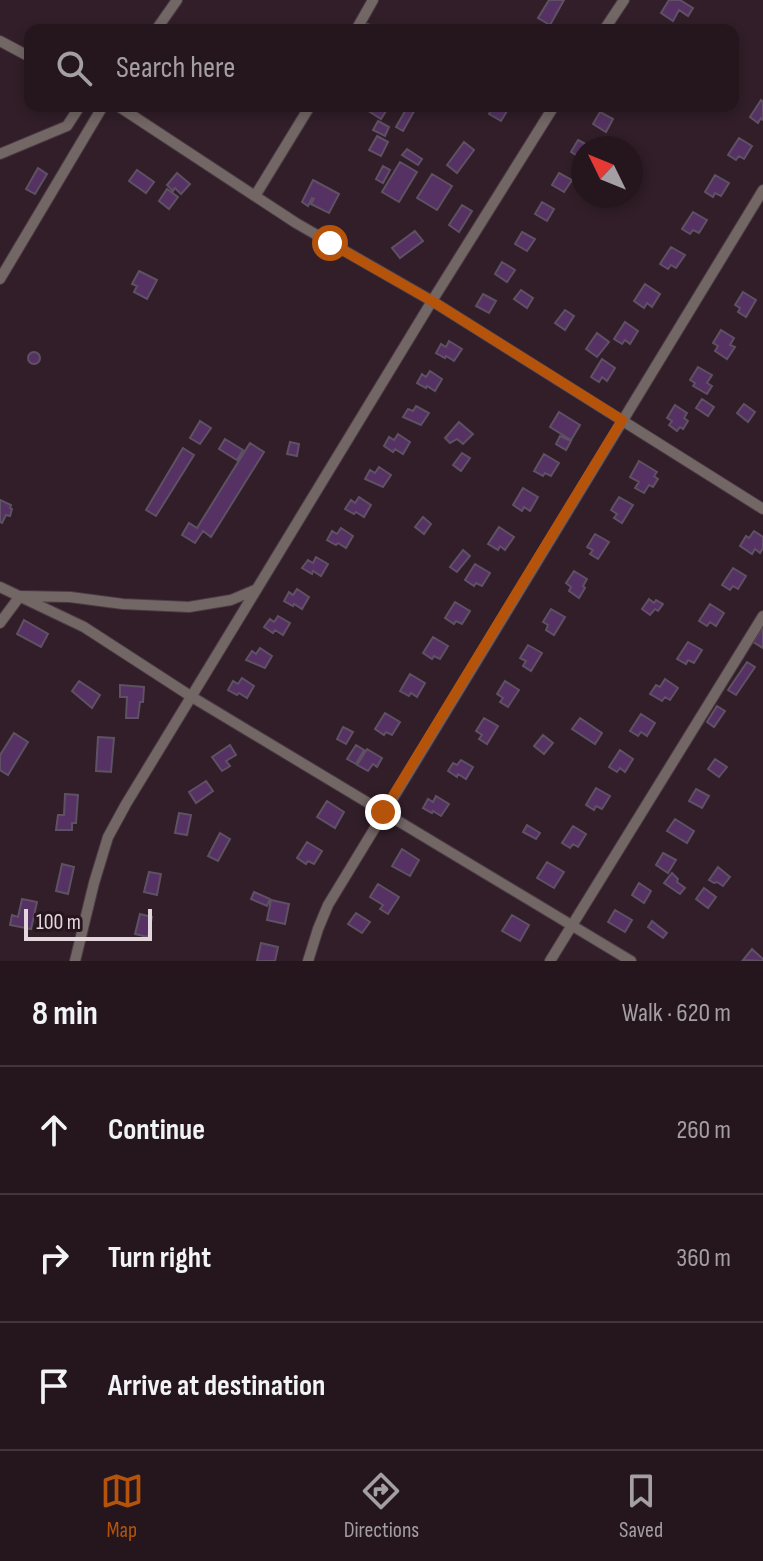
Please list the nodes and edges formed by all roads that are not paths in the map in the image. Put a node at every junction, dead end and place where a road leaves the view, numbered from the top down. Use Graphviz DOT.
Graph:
graph roads {
  1 [pos="177,0"];
  2 [pos="373,0"];
  3 [pos="624,0"];
  4 [pos="160,24"];
  5 [pos="359,24"];
  6 [pos="608,24"];
  7 [pos="0,41"];
  8 [pos="24,54"];
  9 [pos="76,112"];
  10 [pos="99,112"];
  11 [pos="127,112"];
  12 [pos="306,112"];
  13 [pos="550,112"];
  14 [pos="0,154"];
  15 [pos="763,190"];
  16 [pos="255,196"];
  17 [pos="0,279"];
  18 [pos="432,301"];
  19 [pos="622,420"];
  20 [pos="763,509"];
  21 [pos="0,587"];
  22 [pos="257,589"];
  23 [pos="20,596"];
  24 [pos="763,616"];
  25 [pos="0,623"];
  26 [pos="192,697"];
  27 [pos="383,812"];
  28 [pos="572,925"];
  29 [pos="75,961"];
  30 [pos="308,961"];
  31 [pos="550,961"];
  32 [pos="631,961"];
  1 -- 4 [label="street"];
  2 -- 5 [label="street"];
  3 -- 6 [label="street"];
  7 -- 8 [label="street"];
  9 -- 14 [label="street"];
  10 -- 17 [label="street"];
  11 -- 16 [label="street"];
  12 -- 16 [label="street"];
  13 -- 18 [label="street"];
  15 -- 19 [label="street"];
  16 -- 18 [label="street"];
  18 -- 19 [label="street"];
  18 -- 22 [label="street"];
  19 -- 20 [label="street"];
  19 -- 27 [label="street"];
  21 -- 23 [label="street"];
  22 -- 23 [label="street"];
  22 -- 26 [label="street"];
  23 -- 25 [label="street"];
  23 -- 26 [label="street"];
  24 -- 28 [label="street"];
  26 -- 27 [label="street"];
  26 -- 29 [label="street"];
  27 -- 28 [label="street"];
  27 -- 30 [label="street"];
  28 -- 31 [label="street"];
  28 -- 32 [label="street"];
}
